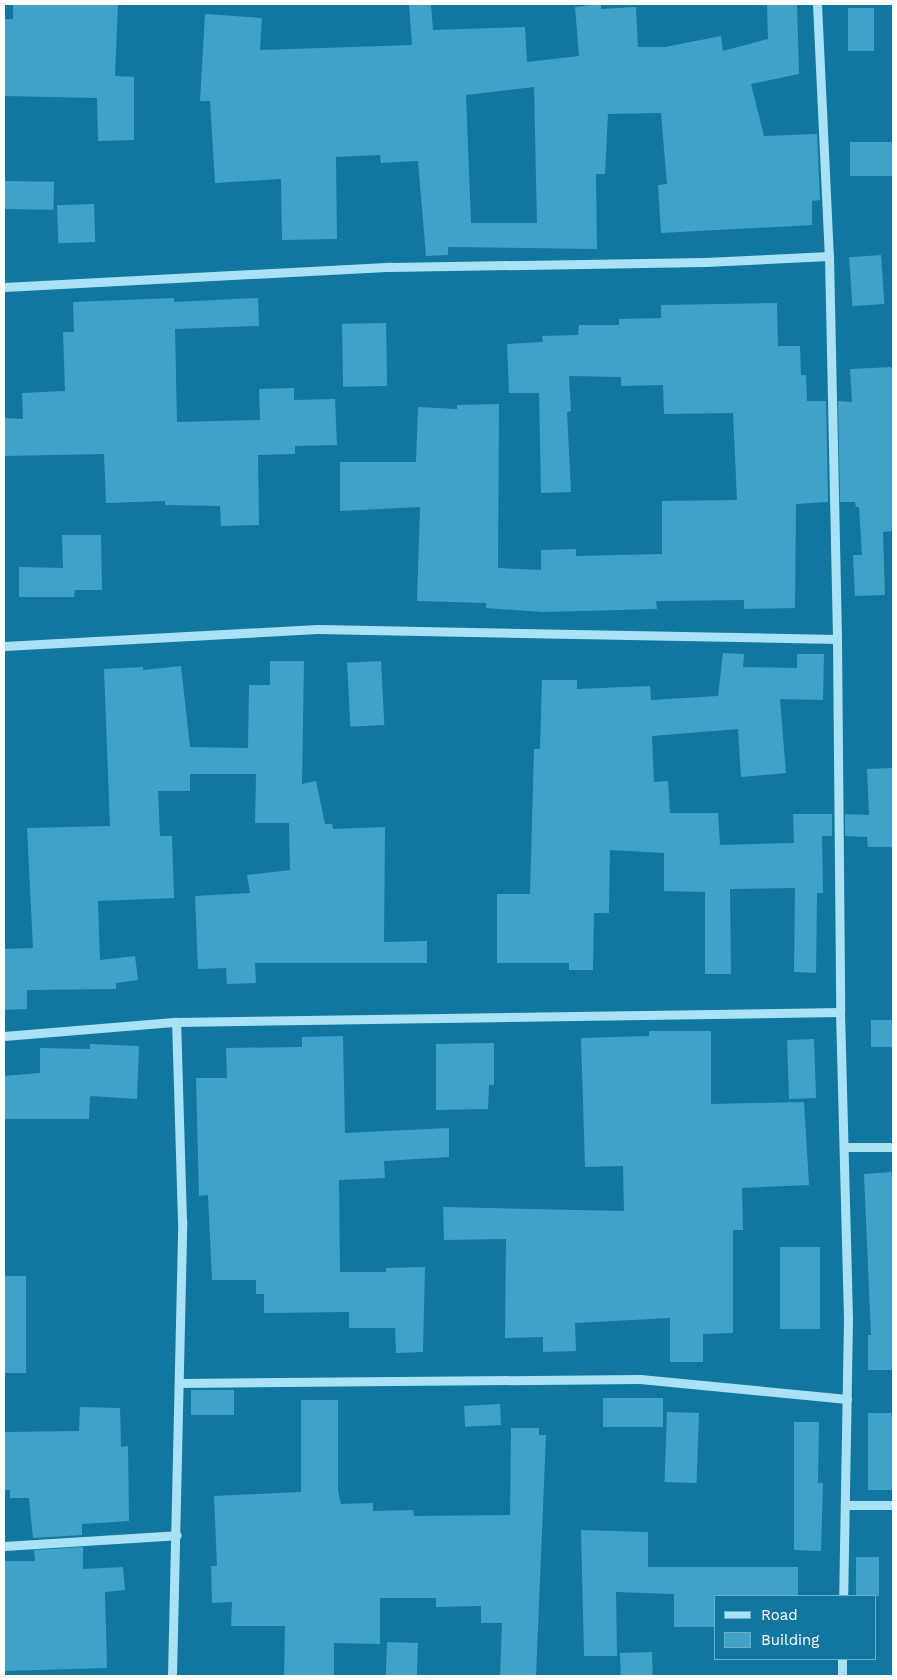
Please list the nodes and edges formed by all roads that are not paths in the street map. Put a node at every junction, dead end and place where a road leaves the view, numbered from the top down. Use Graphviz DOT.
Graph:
graph roads {
  1 [pos="817,4"];
  2 [pos="829,256"];
  3 [pos="4,286"];
  4 [pos="838,639"];
  5 [pos="4,646"];
  6 [pos="840,1012"];
  7 [pos="176,1022"];
  8 [pos="4,1036"];
  9 [pos="846,1147"];
  10 [pos="893,1147"];
  11 [pos="179,1383"];
  12 [pos="847,1399"];
  13 [pos="845,1505"];
  14 [pos="893,1505"];
  15 [pos="177,1535"];
  16 [pos="4,1546"];
  17 [pos="844,1595"];
  18 [pos="842,1660"];
  19 [pos="172,1676"];
  20 [pos="842,1676"];
  1 -- 2 [label="street"];
  2 -- 3 [label="street"];
  2 -- 4 [label="street"];
  4 -- 5 [label="street"];
  4 -- 6 [label="street"];
  6 -- 7 [label="street"];
  6 -- 9 [label="street"];
  7 -- 8 [label="street"];
  7 -- 11 [label="street"];
  9 -- 10 [label="street"];
  9 -- 12 [label="street"];
  11 -- 12 [label="street"];
  11 -- 15 [label="street"];
  12 -- 13 [label="street"];
  13 -- 14 [label="street"];
  13 -- 17 [label="street"];
  15 -- 16 [label="street"];
  15 -- 19 [label="street"];
  18 -- 20 [label="street"];
}
